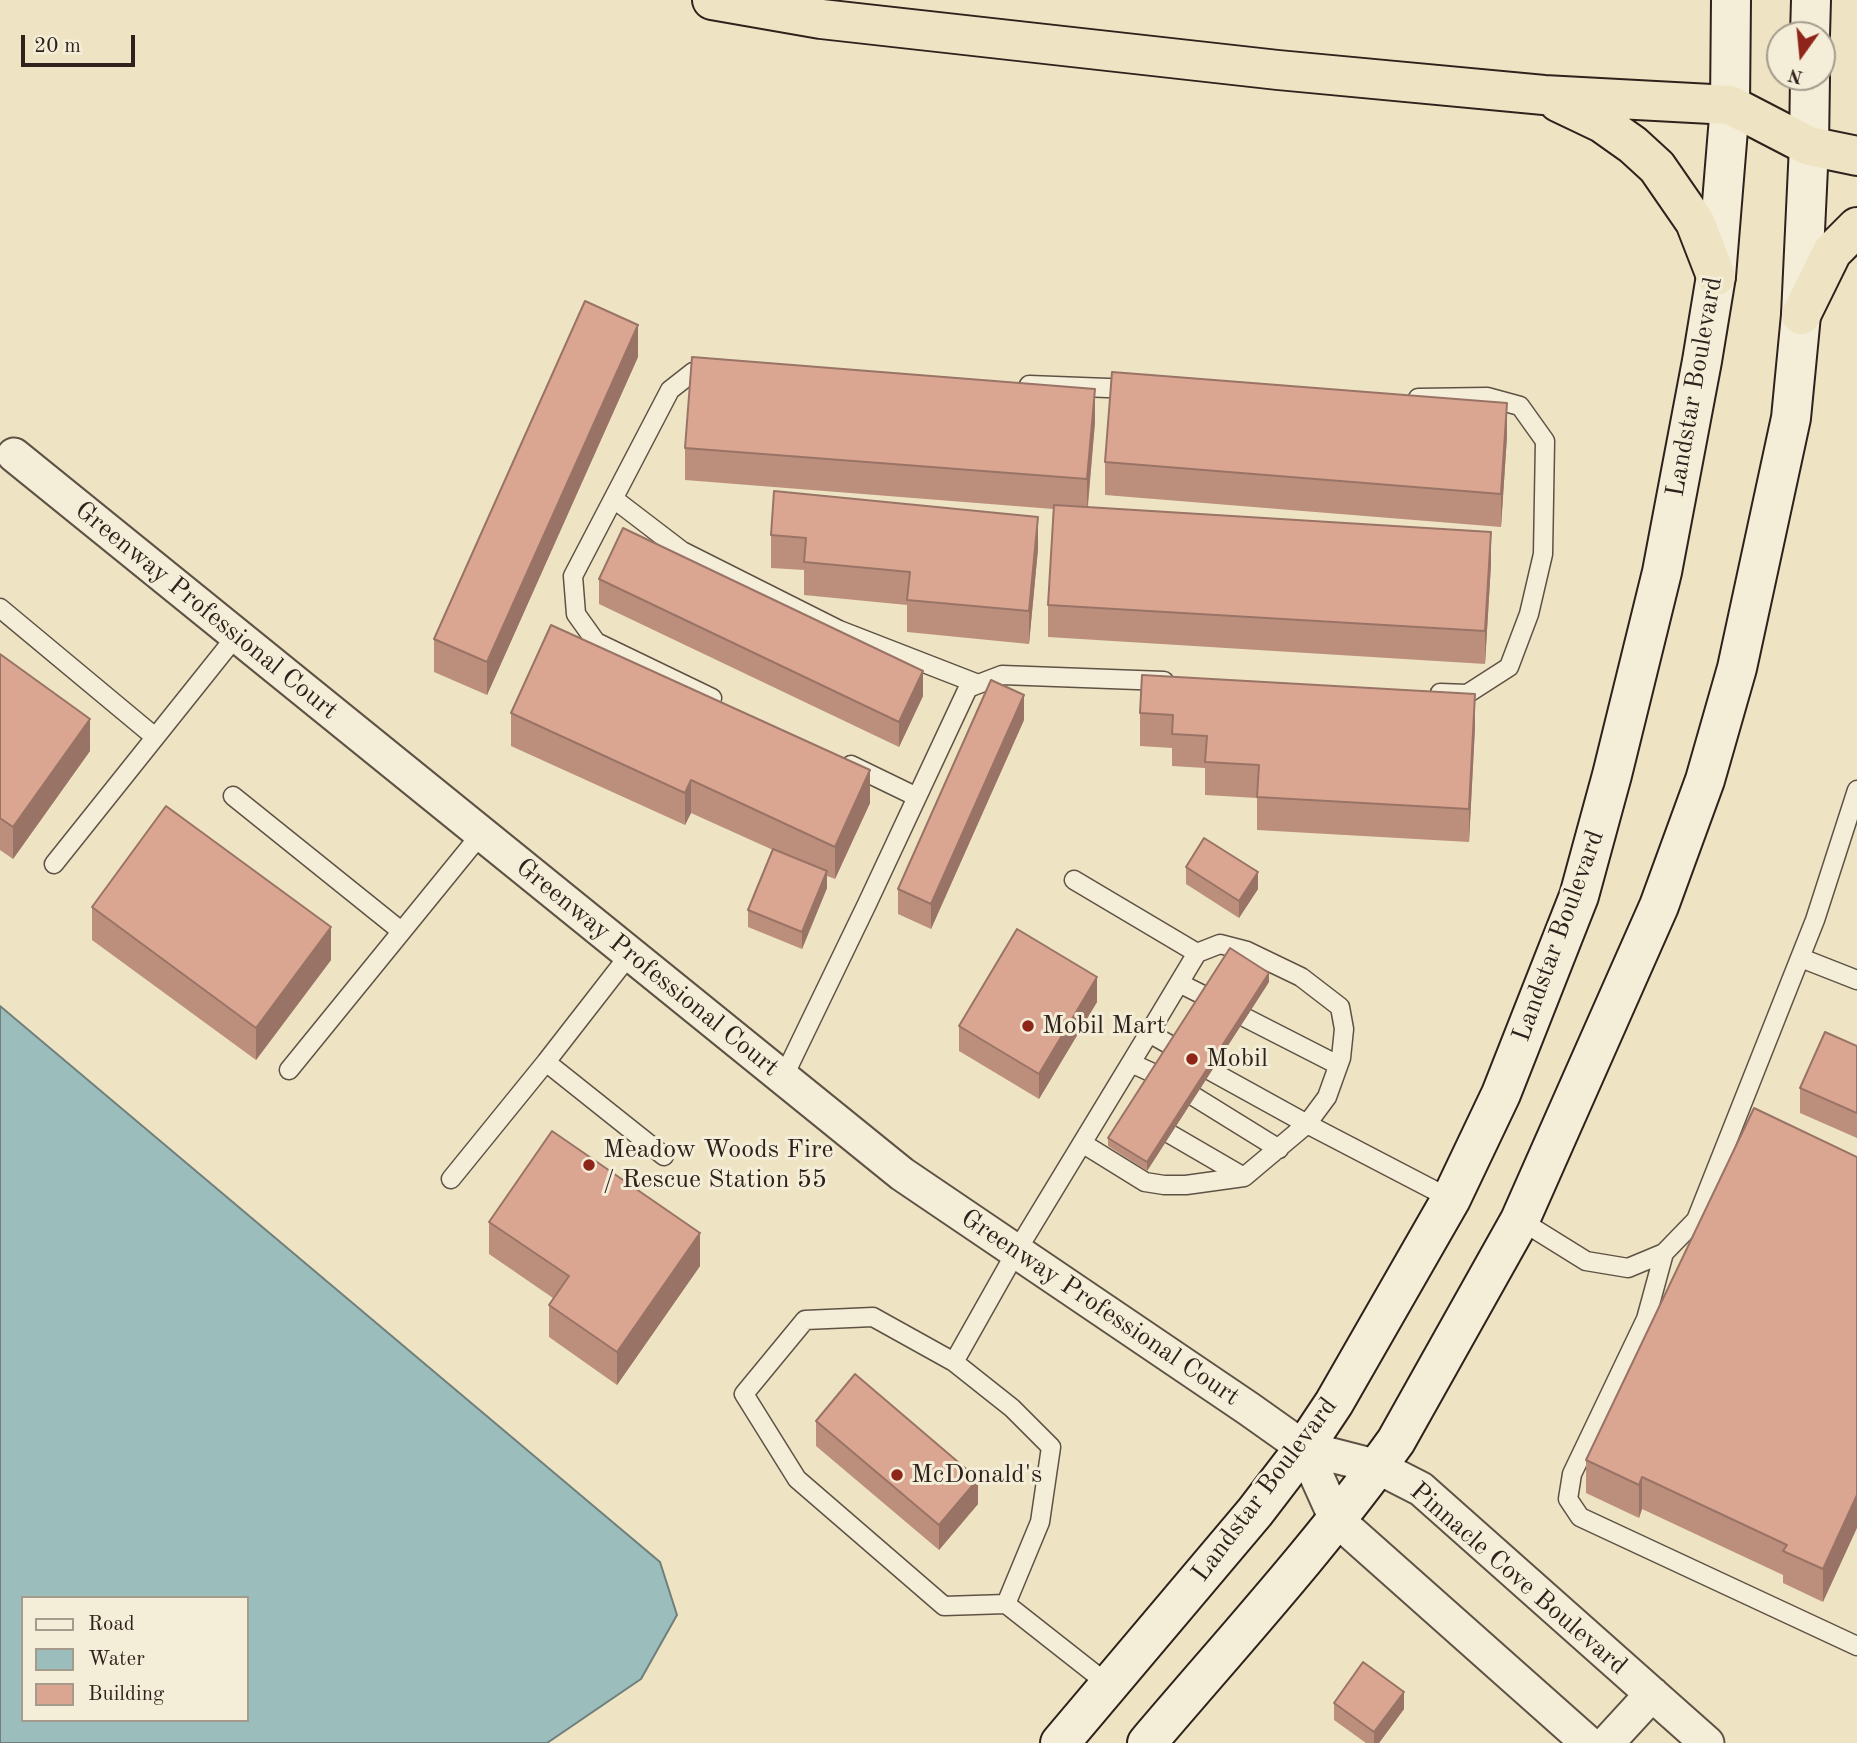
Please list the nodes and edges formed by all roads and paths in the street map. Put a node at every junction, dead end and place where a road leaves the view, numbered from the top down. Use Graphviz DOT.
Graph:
graph roads {
  1 [pos="712,0"];
  2 [pos="1731,0"];
  3 [pos="1811,0"];
  4 [pos="1810,21"];
  5 [pos="1810,91"];
  6 [pos="1544,95"];
  7 [pos="1730,105"];
  8 [pos="1809,146"];
  9 [pos="1857,156"];
  10 [pos="1857,227"];
  11 [pos="1716,275"];
  12 [pos="1801,315"];
  13 [pos="735,374"];
  14 [pos="1014,384"];
  15 [pos="1154,390"];
  16 [pos="1405,398"];
  17 [pos="14,455"];
  18 [pos="614,499"];
  19 [pos="0,608"];
  20 [pos="237,635"];
  21 [pos="1180,682"];
  22 [pos="978,684"];
  23 [pos="1426,692"];
  24 [pos="732,708"];
  25 [pos="155,737"];
  26 [pos="830,755"];
  27 [pos="233,796"];
  28 [pos="1856,796"];
  29 [pos="917,797"];
  30 [pos="481,834"];
  31 [pos="54,864"];
  32 [pos="1074,880"];
  33 [pos="401,930"];
  34 [pos="1197,953"];
  35 [pos="630,954"];
  36 [pos="1801,958"];
  37 [pos="1857,980"];
  38 [pos="1179,983"];
  39 [pos="1205,996"];
  40 [pos="1246,1018"];
  41 [pos="1149,1033"];
  42 [pos="1172,1046"];
  43 [pos="546,1062"];
  44 [pos="1131,1063"];
  45 [pos="1338,1065"];
  46 [pos="289,1070"];
  47 [pos="1211,1071"];
  48 [pos="1155,1074"];
  49 [pos="783,1078"];
  50 [pos="1195,1097"];
  51 [pos="1307,1125"];
  52 [pos="1170,1134"];
  53 [pos="1082,1143"];
  54 [pos="1279,1149"];
  55 [pos="664,1156"];
  56 [pos="1244,1177"];
  57 [pos="451,1179"];
  58 [pos="1451,1199"];
  59 [pos="1520,1220"];
  60 [pos="1016,1252"];
  61 [pos="1664,1253"];
  62 [pos="954,1362"];
  63 [pos="1304,1448"];
  64 [pos="1377,1467"];
  65 [pos="1336,1519"];
  66 [pos="1006,1604"];
  67 [pos="1857,1646"];
  68 [pos="1109,1685"];
  69 [pos="1652,1694"];
  70 [pos="1060,1743"];
  71 [pos="1147,1743"];
  72 [pos="1588,1743"];
  73 [pos="1607,1743"];
  74 [pos="1707,1743"];
  1 -- 6 [label="highway"];
  2 -- 7 [label="street, Landstar Boulevard"];
  3 -- 4 [label="street"];
  5 -- 8 [label="street"];
  6 -- 7 [label="highway"];
  6 -- 11 [label="highway"];
  7 -- 8 [label="highway"];
  7 -- 11 [label="street, Landstar Boulevard"];
  8 -- 9 [label="highway"];
  8 -- 12 [label="street"];
  10 -- 12 [label="highway"];
  11 -- 58 [label="street, Landstar Boulevard"];
  12 -- 59 [label="street"];
  13 -- 18 [label="lane"];
  14 -- 15 [label="lane"];
  16 -- 23 [label="lane"];
  17 -- 20 [label="street, Greenway Professional Court"];
  18 -- 22 [label="lane"];
  18 -- 24 [label="lane"];
  19 -- 25 [label="lane"];
  20 -- 25 [label="lane"];
  20 -- 30 [label="street, Greenway Professional Court"];
  21 -- 22 [label="lane"];
  22 -- 29 [label="lane"];
  25 -- 31 [label="lane"];
  26 -- 29 [label="lane"];
  27 -- 33 [label="lane"];
  28 -- 36 [label="lane"];
  29 -- 49 [label="lane"];
  30 -- 33 [label="lane"];
  30 -- 35 [label="street, Greenway Professional Court"];
  32 -- 34 [label="lane"];
  33 -- 46 [label="lane"];
  34 -- 38 [label="lane"];
  34 -- 45 [label="lane"];
  35 -- 43 [label="lane"];
  35 -- 49 [label="street, Greenway Professional Court"];
  36 -- 37 [label="lane"];
  36 -- 61 [label="lane"];
  38 -- 39 [label="lane"];
  38 -- 41 [label="lane"];
  40 -- 45 [label="lane"];
  41 -- 42 [label="lane"];
  41 -- 44 [label="lane"];
  43 -- 55 [label="lane"];
  43 -- 57 [label="lane"];
  44 -- 48 [label="lane"];
  44 -- 53 [label="lane"];
  45 -- 51 [label="lane"];
  47 -- 51 [label="lane"];
  49 -- 60 [label="street, Greenway Professional Court"];
  50 -- 54 [label="lane"];
  51 -- 54 [label="lane"];
  51 -- 58 [label="lane"];
  52 -- 56 [label="lane"];
  53 -- 56 [label="lane"];
  53 -- 60 [label="lane"];
  54 -- 56 [label="lane"];
  58 -- 63 [label="street, Landstar Boulevard"];
  59 -- 61 [label="lane"];
  59 -- 64 [label="street"];
  60 -- 62 [label="lane"];
  60 -- 63 [label="street, Greenway Professional Court"];
  61 -- 67 [label="lane"];
  62 -- 66 [label="lane"];
  62 -- 66 [label="lane"];
  63 -- 64 [label="street, Pinnacle Cove Boulevard"];
  63 -- 65 [label="street"];
  63 -- 68 [label="street, Landstar Boulevard"];
  64 -- 65 [label="street"];
  64 -- 69 [label="street, Pinnacle Cove Boulevard"];
  65 -- 71 [label="street"];
  65 -- 72 [label="street"];
  66 -- 68 [label="lane"];
  68 -- 70 [label="street, Landstar Boulevard"];
  69 -- 73 [label="street"];
  69 -- 74 [label="street, Pinnacle Cove Boulevard"];
}
